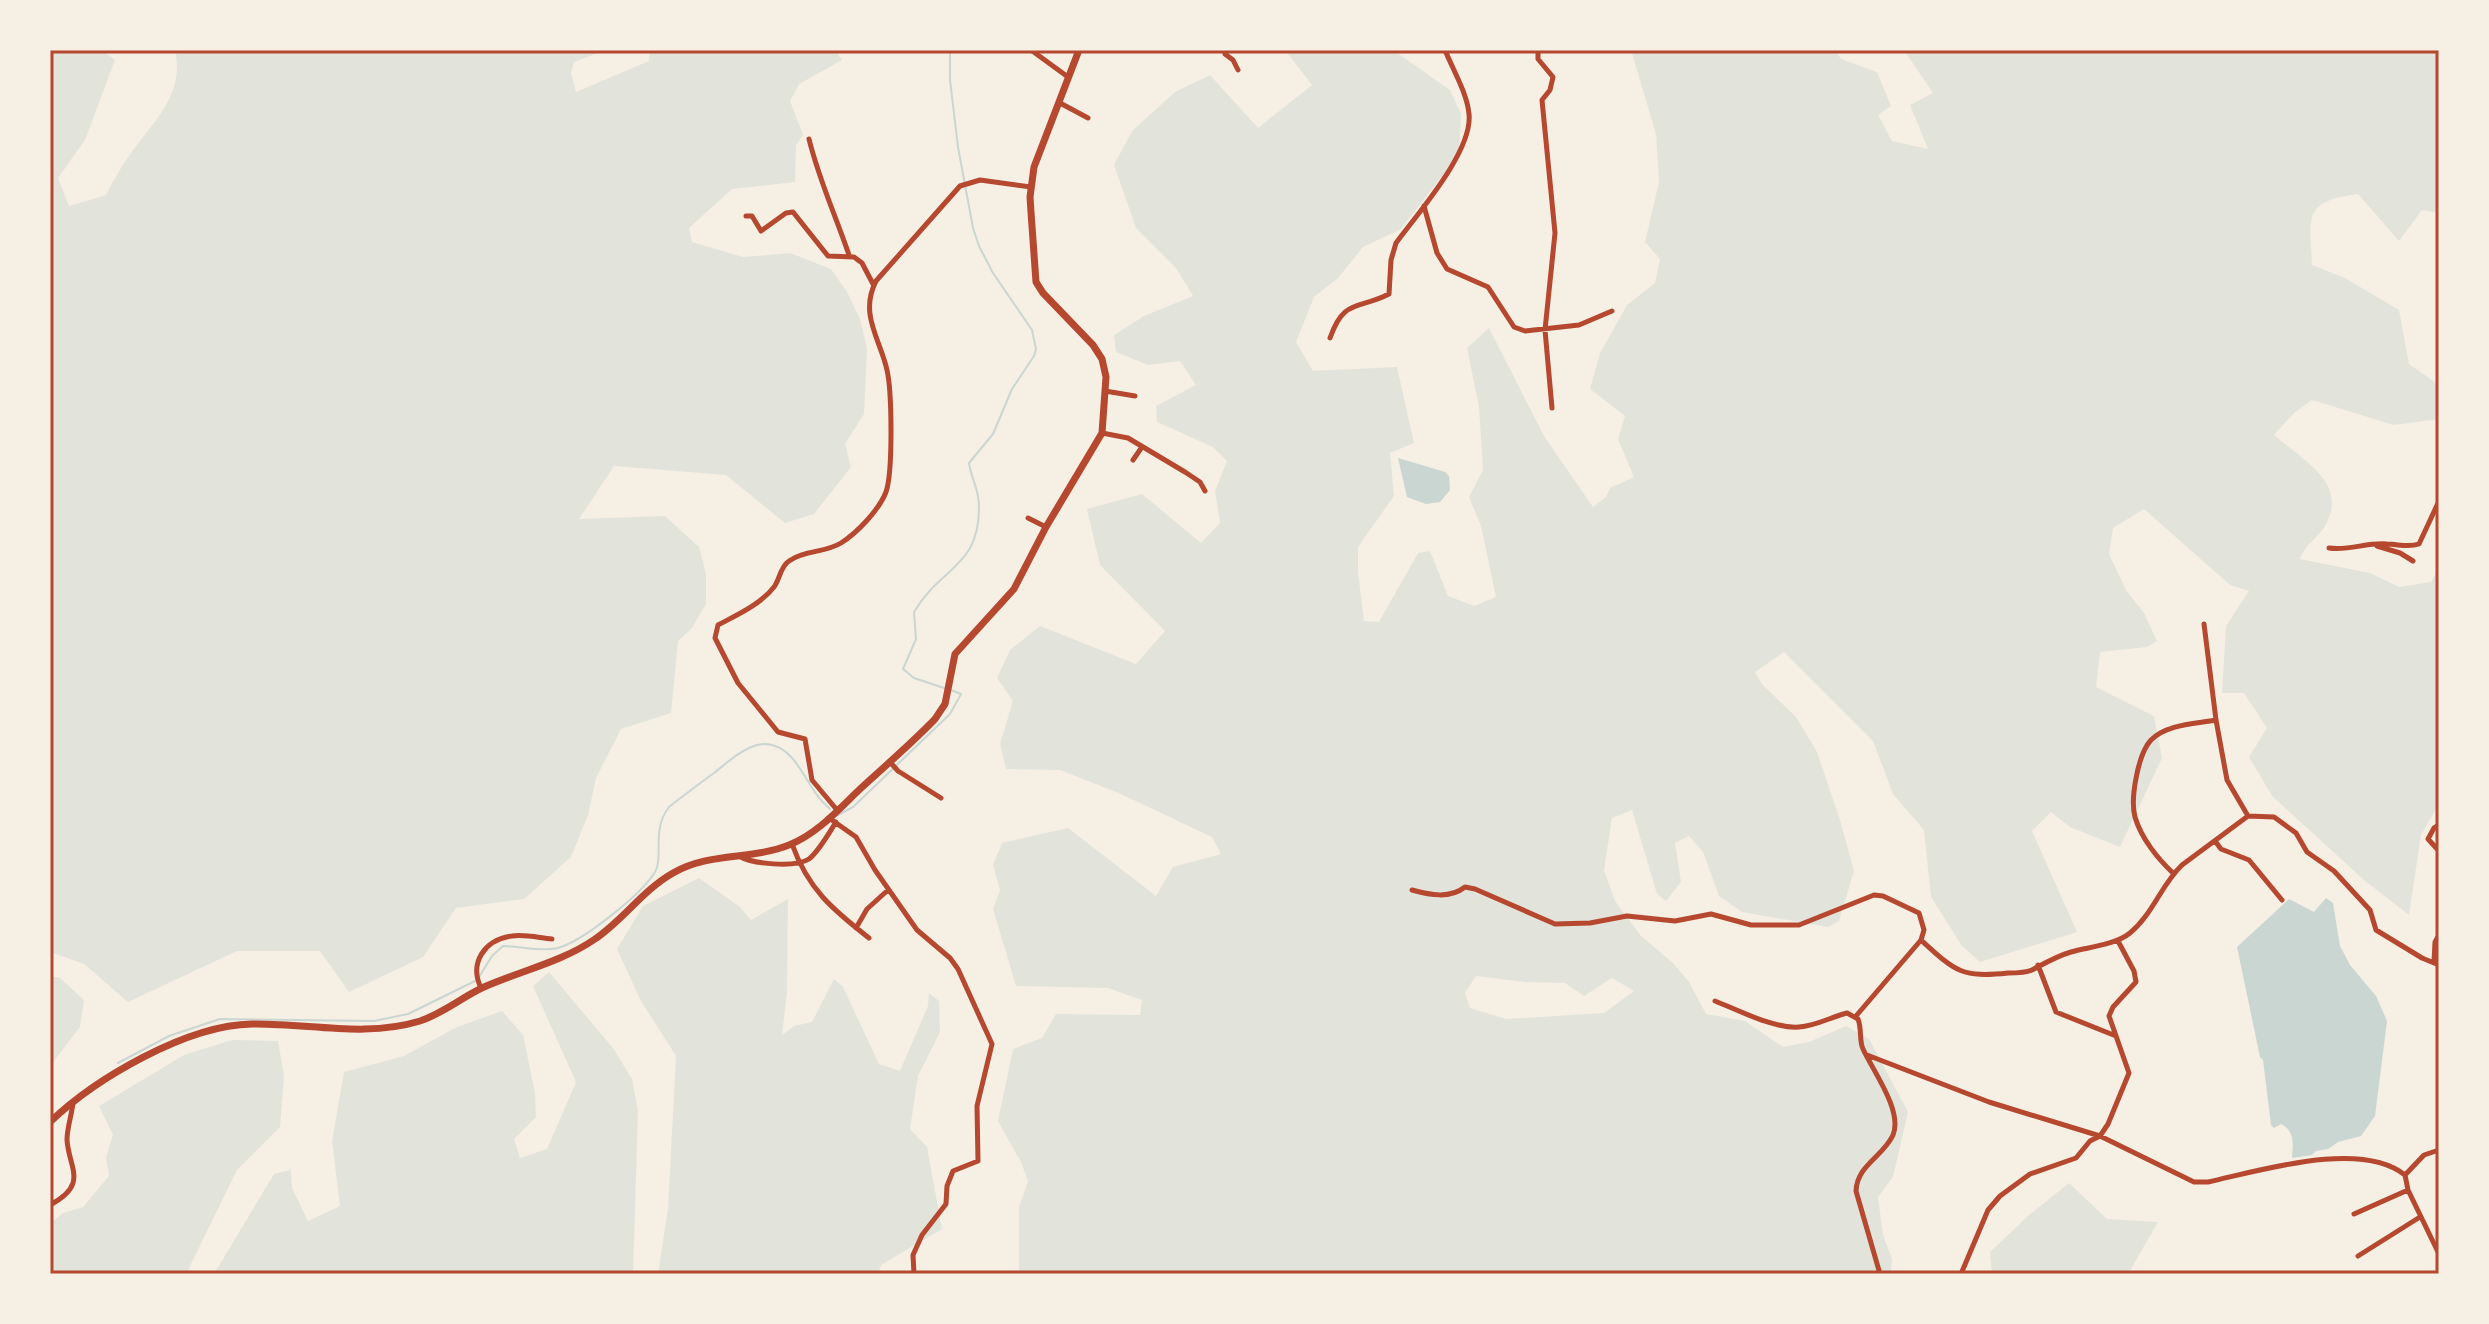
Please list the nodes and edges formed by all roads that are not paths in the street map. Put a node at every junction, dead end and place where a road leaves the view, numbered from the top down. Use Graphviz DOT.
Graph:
graph roads {
  1 [pos="1031,50"];
  2 [pos="1079,50"];
  3 [pos="1225,50"];
  4 [pos="1445,50"];
  5 [pos="1538,50"];
  6 [pos="1238,70"];
  7 [pos="1068,77"];
  8 [pos="1060,103"];
  9 [pos="1088,118"];
  10 [pos="809,139"];
  11 [pos="1031,187"];
  12 [pos="1424,206"];
  13 [pos="746,216"];
  14 [pos="849,255"];
  15 [pos="874,285"];
  16 [pos="1612,311"];
  17 [pos="1545,330"];
  18 [pos="1330,338"];
  19 [pos="1105,391"];
  20 [pos="1135,396"];
  21 [pos="1552,408"];
  22 [pos="1102,433"];
  23 [pos="1142,447"];
  24 [pos="1133,460"];
  25 [pos="1205,491"];
  26 [pos="2439,501"];
  27 [pos="1028,518"];
  28 [pos="1046,527"];
  29 [pos="2372,545"];
  30 [pos="2329,548"];
  31 [pos="2413,561"];
  32 [pos="2204,624"];
  33 [pos="2216,720"];
  34 [pos="890,762"];
  35 [pos="941,798"];
  36 [pos="837,810"];
  37 [pos="2248,816"];
  38 [pos="832,820"];
  39 [pos="2439,825"];
  40 [pos="2215,841"];
  41 [pos="792,844"];
  42 [pos="2439,851"];
  43 [pos="739,856"];
  44 [pos="799,862"];
  45 [pos="2173,873"];
  46 [pos="888,890"];
  47 [pos="1412,890"];
  48 [pos="2282,900"];
  49 [pos="856,928"];
  50 [pos="2439,935"];
  51 [pos="869,938"];
  52 [pos="552,939"];
  53 [pos="1921,940"];
  54 [pos="2118,941"];
  55 [pos="2436,964"];
  56 [pos="2038,965"];
  57 [pos="480,986"];
  58 [pos="1715,1001"];
  59 [pos="1856,1016"];
  60 [pos="2117,1037"];
  61 [pos="1867,1055"];
  62 [pos="73,1101"];
  63 [pos="50,1122"];
  64 [pos="2100,1136"];
  65 [pos="2439,1150"];
  66 [pos="2405,1175"];
  67 [pos="2408,1190"];
  68 [pos="50,1205"];
  69 [pos="2354,1214"];
  70 [pos="2420,1217"];
  71 [pos="2439,1254"];
  72 [pos="2358,1256"];
  73 [pos="914,1274"];
  74 [pos="1880,1274"];
  75 [pos="1961,1274"];
  1 -- 7 [label="street"];
  2 -- 7 [label="main road"];
  3 -- 6 [label="street"];
  4 -- 12 [label="street"];
  5 -- 17 [label="street"];
  7 -- 8 [label="main road"];
  8 -- 9 [label="street"];
  8 -- 11 [label="main road"];
  10 -- 14 [label="street"];
  11 -- 15 [label="street"];
  11 -- 19 [label="main road"];
  12 -- 17 [label="street"];
  12 -- 18 [label="street"];
  13 -- 14 [label="street"];
  14 -- 15 [label="street"];
  15 -- 36 [label="street"];
  16 -- 17 [label="street"];
  17 -- 21 [label="street"];
  19 -- 20 [label="street"];
  19 -- 22 [label="main road"];
  22 -- 23 [label="street"];
  22 -- 28 [label="main road"];
  23 -- 24 [label="street"];
  23 -- 25 [label="street"];
  26 -- 29 [label="street"];
  27 -- 28 [label="street"];
  28 -- 34 [label="main road"];
  29 -- 30 [label="street"];
  29 -- 31 [label="street"];
  32 -- 33 [label="street"];
  33 -- 37 [label="street"];
  33 -- 45 [label="street"];
  34 -- 35 [label="street"];
  34 -- 36 [label="main road"];
  36 -- 38 [label="main road"];
  37 -- 40 [label="street"];
  37 -- 55 [label="street"];
  38 -- 41 [label="main road"];
  38 -- 44 [label="street"];
  38 -- 46 [label="street"];
  39 -- 42 [label="street"];
  40 -- 45 [label="street"];
  40 -- 48 [label="street"];
  41 -- 43 [label="main road"];
  41 -- 44 [label="street"];
  43 -- 44 [label="street"];
  43 -- 57 [label="main road"];
  44 -- 49 [label="street"];
  45 -- 54 [label="street"];
  46 -- 49 [label="street"];
  46 -- 73 [label="street"];
  47 -- 53 [label="street"];
  49 -- 51 [label="street"];
  50 -- 55 [label="street"];
  52 -- 57 [label="street"];
  53 -- 56 [label="street"];
  53 -- 59 [label="street"];
  54 -- 56 [label="street"];
  54 -- 60 [label="street"];
  56 -- 60 [label="street"];
  57 -- 62 [label="main road"];
  58 -- 59 [label="street"];
  59 -- 61 [label="street"];
  60 -- 64 [label="street"];
  61 -- 64 [label="street"];
  61 -- 74 [label="street"];
  62 -- 63 [label="main road"];
  62 -- 68 [label="street"];
  64 -- 66 [label="street"];
  64 -- 75 [label="street"];
  65 -- 66 [label="street"];
  66 -- 67 [label="street"];
  67 -- 69 [label="street"];
  67 -- 70 [label="street"];
  70 -- 71 [label="street"];
  70 -- 72 [label="street"];
}
